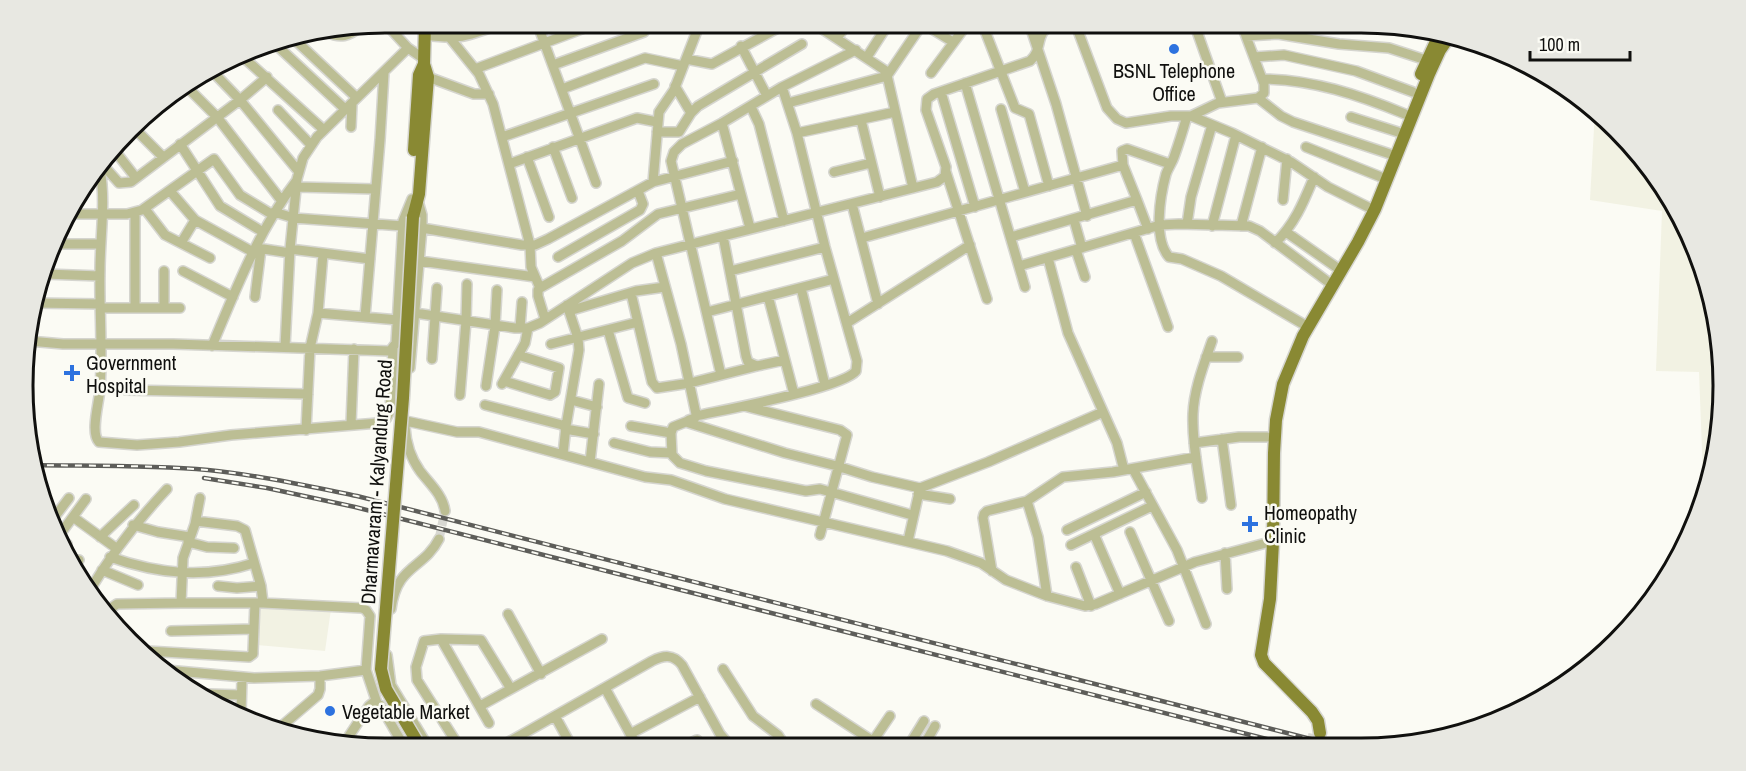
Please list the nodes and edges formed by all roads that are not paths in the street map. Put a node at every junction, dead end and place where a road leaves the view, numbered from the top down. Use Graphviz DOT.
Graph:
graph roads {
  1 [pos="394,33"];
  2 [pos="425,33"];
  3 [pos="436,33"];
  4 [pos="477,33"];
  5 [pos="541,33"];
  6 [pos="568,33"];
  7 [pos="641,33"];
  8 [pos="694,33"];
  9 [pos="766,33"];
  10 [pos="830,33"];
  11 [pos="840,33"];
  12 [pos="882,33"];
  13 [pos="915,33"];
  14 [pos="938,33"];
  15 [pos="960,33"];
  16 [pos="986,33"];
  17 [pos="1033,33"];
  18 [pos="1043,33"];
  19 [pos="1079,33"];
  20 [pos="1198,33"];
  21 [pos="1245,33"];
  22 [pos="1246,36"];
  23 [pos="450,38"];
  24 [pos="837,38"];
  25 [pos="544,42"];
  26 [pos="953,42"];
  27 [pos="1440,42"];
  28 [pos="1441,43"];
  29 [pos="298,44"];
  30 [pos="802,44"];
  31 [pos="741,46"];
  32 [pos="1038,46"];
  33 [pos="408,48"];
  34 [pos="282,49"];
  35 [pos="856,50"];
  36 [pos="867,57"];
  37 [pos="1254,57"];
  38 [pos="1426,60"];
  39 [pos="248,61"];
  40 [pos="684,62"];
  41 [pos="553,65"];
  42 [pos="425,67"];
  43 [pos="475,69"];
  44 [pos="1001,71"];
  45 [pos="754,72"];
  46 [pos="384,73"];
  47 [pos="931,73"];
  48 [pos="217,76"];
  49 [pos="887,76"];
  50 [pos="267,77"];
  51 [pos="1262,79"];
  52 [pos="965,83"];
  53 [pos="654,84"];
  54 [pos="675,86"];
  55 [pos="782,87"];
  56 [pos="562,89"];
  57 [pos="191,91"];
  58 [pos="941,92"];
  59 [pos="1413,92"];
  60 [pos="489,94"];
  61 [pos="767,96"];
  62 [pos="1258,98"];
  63 [pos="240,99"];
  64 [pos="1222,102"];
  65 [pos="788,103"];
  66 [pos="351,104"];
  67 [pos="751,107"];
  68 [pos="1001,109"];
  69 [pos="278,110"];
  70 [pos="895,112"];
  71 [pos="691,113"];
  72 [pos="571,114"];
  73 [pos="1405,114"];
  74 [pos="1189,116"];
  75 [pos="217,117"];
  76 [pos="1352,117"];
  77 [pos="861,120"];
  78 [pos="657,122"];
  79 [pos="722,123"];
  80 [pos="1212,125"];
  81 [pos="351,128"];
  82 [pos="324,130"];
  83 [pos="657,132"];
  84 [pos="1398,132"];
  85 [pos="139,133"];
  86 [pos="797,133"];
  87 [pos="1236,135"];
  88 [pos="502,137"];
  89 [pos="579,137"];
  90 [pos="180,144"];
  91 [pos="311,145"];
  92 [pos="553,147"];
  93 [pos="1262,147"];
  94 [pos="1306,147"];
  95 [pos="1390,154"];
  96 [pos="118,155"];
  97 [pos="163,157"];
  98 [pos="527,157"];
  99 [pos="1287,159"];
  100 [pos="733,161"];
  101 [pos="871,163"];
  102 [pos="509,164"];
  103 [pos="1170,164"];
  104 [pos="1124,165"];
  105 [pos="107,170"];
  106 [pos="196,171"];
  107 [pos="834,172"];
  108 [pos="946,172"];
  109 [pos="674,177"];
  110 [pos="1314,177"];
  111 [pos="1381,177"];
  112 [pos="136,178"];
  113 [pos="100,179"];
  114 [pos="298,179"];
  115 [pos="1076,179"];
  116 [pos="653,182"];
  117 [pos="596,183"];
  118 [pos="1049,186"];
  119 [pos="913,188"];
  120 [pos="375,189"];
  121 [pos="170,191"];
  122 [pos="638,191"];
  123 [pos="1025,192"];
  124 [pos="741,194"];
  125 [pos="880,196"];
  126 [pos="572,198"];
  127 [pos="281,200"];
  128 [pos="1000,200"];
  129 [pos="1137,200"];
  130 [pos="1282,200"];
  131 [pos="852,204"];
  132 [pos="414,206"];
  133 [pos="975,207"];
  134 [pos="1368,207"];
  135 [pos="146,209"];
  136 [pos="681,209"];
  137 [pos="958,211"];
  138 [pos="78,213"];
  139 [pos="135,213"];
  140 [pos="817,213"];
  141 [pos="102,214"];
  142 [pos="273,214"];
  143 [pos="1087,216"];
  144 [pos="549,217"];
  145 [pos="294,218"];
  146 [pos="195,220"];
  147 [pos="1074,220"];
  148 [pos="784,221"];
  149 [pos="1187,224"];
  150 [pos="372,225"];
  151 [pos="1160,225"];
  152 [pos="403,226"];
  153 [pos="1212,226"];
  154 [pos="1241,226"];
  155 [pos="422,228"];
  156 [pos="750,228"];
  157 [pos="1148,229"];
  158 [pos="263,232"];
  159 [pos="1286,232"];
  160 [pos="1134,233"];
  161 [pos="723,236"];
  162 [pos="1011,237"];
  163 [pos="862,238"];
  164 [pos="63,243"];
  165 [pos="181,243"];
  166 [pos="1275,243"];
  167 [pos="100,244"];
  168 [pos="690,244"];
  169 [pos="530,245"];
  170 [pos="970,245"];
  171 [pos="825,247"];
  172 [pos="256,249"];
  173 [pos="1079,249"];
  174 [pos="290,251"];
  175 [pos="656,253"];
  176 [pos="323,254"];
  177 [pos="558,257"];
  178 [pos="210,258"];
  179 [pos="1048,258"];
  180 [pos="370,259"];
  181 [pos="420,261"];
  182 [pos="1019,266"];
  183 [pos="1336,267"];
  184 [pos="164,271"];
  185 [pos="183,271"];
  186 [pos="730,271"];
  187 [pos="51,274"];
  188 [pos="100,276"];
  189 [pos="535,277"];
  190 [pos="1086,277"];
  191 [pos="834,279"];
  192 [pos="1327,281"];
  193 [pos="467,285"];
  194 [pos="597,286"];
  195 [pos="665,287"];
  196 [pos="1025,287"];
  197 [pos="437,288"];
  198 [pos="540,288"];
  199 [pos="801,288"];
  200 [pos="497,290"];
  201 [pos="631,293"];
  202 [pos="768,296"];
  203 [pos="233,297"];
  204 [pos="255,297"];
  205 [pos="987,299"];
  206 [pos="602,301"];
  207 [pos="522,302"];
  208 [pos="43,303"];
  209 [pos="737,304"];
  210 [pos="878,304"];
  211 [pos="100,306"];
  212 [pos="135,308"];
  213 [pos="164,308"];
  214 [pos="180,308"];
  215 [pos="568,308"];
  216 [pos="707,312"];
  217 [pos="318,313"];
  218 [pos="415,313"];
  219 [pos="435,316"];
  220 [pos="365,317"];
  221 [pos="545,319"];
  222 [pos="398,320"];
  223 [pos="466,321"];
  224 [pos="638,322"];
  225 [pos="847,323"];
  226 [pos="1303,324"];
  227 [pos="495,326"];
  228 [pos="1168,327"];
  229 [pos="524,328"];
  230 [pos="608,330"];
  231 [pos="578,338"];
  232 [pos="36,341"];
  233 [pos="1212,341"];
  234 [pos="102,344"];
  235 [pos="551,344"];
  236 [pos="212,346"];
  237 [pos="285,347"];
  238 [pos="310,348"];
  239 [pos="354,349"];
  240 [pos="393,349"];
  241 [pos="518,355"];
  242 [pos="1206,357"];
  243 [pos="1238,357"];
  244 [pos="432,359"];
  245 [pos="784,360"];
  246 [pos="757,366"];
  247 [pos="721,375"];
  248 [pos="690,383"];
  249 [pos="599,384"];
  250 [pos="825,385"];
  251 [pos="486,386"];
  252 [pos="126,390"];
  253 [pos="308,394"];
  254 [pos="794,394"];
  255 [pos="460,395"];
  256 [pos="571,400"];
  257 [pos="645,403"];
  258 [pos="485,405"];
  259 [pos="743,406"];
  260 [pos="597,407"];
  261 [pos="1103,412"];
  262 [pos="692,418"];
  263 [pos="406,421"];
  264 [pos="351,424"];
  265 [pos="631,426"];
  266 [pos="566,427"];
  267 [pos="306,430"];
  268 [pos="671,433"];
  269 [pos="594,434"];
  270 [pos="1267,437"];
  271 [pos="1222,439"];
  272 [pos="614,443"];
  273 [pos="1194,443"];
  274 [pos="672,453"];
  275 [pos="563,454"];
  276 [pos="1196,457"];
  277 [pos="590,462"];
  278 [pos="837,466"];
  279 [pos="1128,470"];
  280 [pos="167,489"];
  281 [pos="919,491"];
  282 [pos="831,492"];
  283 [pos="1146,492"];
  284 [pos="69,498"];
  285 [pos="200,498"];
  286 [pos="1202,498"];
  287 [pos="86,499"];
  288 [pos="950,499"];
  289 [pos="1027,501"];
  290 [pos="134,505"];
  291 [pos="1231,505"];
  292 [pos="1152,506"];
  293 [pos="445,510"];
  294 [pos="57,513"];
  295 [pos="912,515"];
  296 [pos="73,517"];
  297 [pos="196,521"];
  298 [pos="823,521"];
  299 [pos="133,525"];
  300 [pos="64,529"];
  301 [pos="1067,530"];
  302 [pos="1130,532"];
  303 [pos="1094,534"];
  304 [pos="820,535"];
  305 [pos="100,537"];
  306 [pos="439,539"];
  307 [pos="189,540"];
  308 [pos="908,541"];
  309 [pos="1266,543"];
  310 [pos="1071,545"];
  311 [pos="116,548"];
  312 [pos="234,548"];
  313 [pos="1225,553"];
  314 [pos="110,557"];
  315 [pos="254,563"];
  316 [pos="1076,567"];
  317 [pos="1184,567"];
  318 [pos="102,570"];
  319 [pos="992,571"];
  320 [pos="182,572"];
  321 [pos="1152,581"];
  322 [pos="94,584"];
  323 [pos="138,585"];
  324 [pos="218,586"];
  325 [pos="261,586"];
  326 [pos="1227,589"];
  327 [pos="1120,594"];
  328 [pos="1047,596"];
  329 [pos="182,603"];
  330 [pos="259,603"];
  331 [pos="1091,606"];
  332 [pos="112,608"];
  333 [pos="508,614"];
  334 [pos="1169,621"];
  335 [pos="1206,624"];
  336 [pos="254,629"];
  337 [pos="171,631"];
  338 [pos="441,639"];
  339 [pos="602,639"];
  340 [pos="153,651"];
  341 [pos="723,669"];
  342 [pos="366,670"];
  343 [pos="180,671"];
  344 [pos="541,674"];
  345 [pos="320,676"];
  346 [pos="242,678"];
  347 [pos="605,688"];
  348 [pos="511,689"];
  349 [pos="215,694"];
  350 [pos="241,695"];
  351 [pos="700,698"];
  352 [pos="377,703"];
  353 [pos="816,704"];
  354 [pos="480,706"];
  355 [pos="241,707"];
  356 [pos="555,716"];
  357 [pos="890,716"];
  358 [pos="924,721"];
  359 [pos="285,723"];
  360 [pos="489,723"];
  361 [pos="935,726"];
  362 [pos="630,734"];
  363 [pos="349,736"];
  364 [pos="399,738"];
  365 [pos="415,738"];
  366 [pos="423,738"];
  367 [pos="454,738"];
  368 [pos="518,738"];
  369 [pos="567,738"];
  370 [pos="632,738"];
  371 [pos="723,738"];
  372 [pos="780,738"];
  373 [pos="868,738"];
  374 [pos="883,738"];
  375 [pos="914,738"];
  376 [pos="928,738"];
  1 -- 33 [label="street"];
  2 -- 42 [label="main road, Dharmavaram - Kalyandurg Road"];
  3 -- 23 [label="street"];
  4 -- 23 [label="street"];
  5 -- 25 [label="street"];
  6 -- 25 [label="street"];
  7 -- 41 [label="street"];
  8 -- 40 [label="street"];
  9 -- 31 [label="street"];
  10 -- 24 [label="street"];
  11 -- 24 [label="street"];
  12 -- 36 [label="street"];
  13 -- 49 [label="street"];
  14 -- 26 [label="street"];
  15 -- 26 [label="street"];
  16 -- 44 [label="street"];
  17 -- 32 [label="street"];
  18 -- 32 [label="street"];
  19 -- 74 [label="street"];
  20 -- 64 [label="street"];
  21 -- 22 [label="street"];
  22 -- 37 [label="street"];
  22 -- 38 [label="street"];
  23 -- 43 [label="street"];
  24 -- 35 [label="street"];
  25 -- 41 [label="street"];
  25 -- 43 [label="street"];
  26 -- 47 [label="street"];
  27 -- 38 [label="main road"];
  28 -- 309 [label="main road"];
  29 -- 66 [label="street"];
  30 -- 45 [label="street"];
  31 -- 40 [label="street"];
  31 -- 45 [label="street"];
  32 -- 44 [label="street"];
  32 -- 115 [label="street"];
  33 -- 42 [label="street"];
  33 -- 46 [label="street"];
  34 -- 66 [label="street"];
  35 -- 36 [label="street"];
  35 -- 55 [label="street"];
  36 -- 49 [label="street"];
  37 -- 51 [label="street"];
  37 -- 59 [label="street"];
  38 -- 59 [label="main road"];
  39 -- 50 [label="street"];
  40 -- 54 [label="street"];
  40 -- 56 [label="street"];
  41 -- 56 [label="street"];
  42 -- 60 [label="street"];
  42 -- 132 [label="main road, Dharmavaram - Kalyandurg Road"];
  43 -- 60 [label="street"];
  44 -- 52 [label="street"];
  44 -- 118 [label="street"];
  45 -- 61 [label="street"];
  45 -- 71 [label="street"];
  46 -- 66 [label="street"];
  46 -- 120 [label="street"];
  48 -- 63 [label="street"];
  49 -- 65 [label="street"];
  49 -- 70 [label="street"];
  50 -- 63 [label="street"];
  50 -- 82 [label="street"];
  51 -- 62 [label="street"];
  51 -- 73 [label="street"];
  52 -- 58 [label="street"];
  52 -- 128 [label="street"];
  53 -- 72 [label="street"];
  54 -- 71 [label="street"];
  54 -- 78 [label="street"];
  55 -- 61 [label="street"];
  55 -- 65 [label="street"];
  56 -- 72 [label="street"];
  57 -- 75 [label="street"];
  58 -- 108 [label="street"];
  58 -- 133 [label="street"];
  59 -- 73 [label="main road"];
  60 -- 88 [label="street"];
  61 -- 67 [label="street"];
  62 -- 64 [label="street"];
  62 -- 95 [label="street"];
  63 -- 75 [label="street"];
  63 -- 114 [label="street"];
  64 -- 74 [label="street"];
  65 -- 86 [label="street"];
  66 -- 81 [label="street"];
  66 -- 82 [label="street"];
  67 -- 79 [label="street"];
  67 -- 148 [label="street"];
  68 -- 123 [label="street"];
  69 -- 91 [label="street"];
  70 -- 77 [label="street"];
  70 -- 119 [label="street"];
  71 -- 83 [label="street"];
  72 -- 88 [label="street"];
  72 -- 89 [label="street"];
  73 -- 84 [label="main road"];
  74 -- 80 [label="street"];
  74 -- 103 [label="street"];
  75 -- 90 [label="street"];
  75 -- 127 [label="street"];
  76 -- 84 [label="street"];
  77 -- 86 [label="street"];
  77 -- 101 [label="street"];
  78 -- 83 [label="street"];
  78 -- 89 [label="street"];
  79 -- 100 [label="street"];
  79 -- 109 [label="street"];
  80 -- 87 [label="street"];
  80 -- 149 [label="street"];
  82 -- 91 [label="street"];
  83 -- 116 [label="street"];
  84 -- 95 [label="main road"];
  85 -- 97 [label="street"];
  86 -- 140 [label="street"];
  87 -- 93 [label="street"];
  87 -- 153 [label="street"];
  88 -- 102 [label="street"];
  89 -- 92 [label="street"];
  89 -- 117 [label="street"];
  90 -- 97 [label="street"];
  90 -- 106 [label="street"];
  91 -- 114 [label="street"];
  92 -- 98 [label="street"];
  92 -- 126 [label="street"];
  93 -- 99 [label="street"];
  93 -- 154 [label="street"];
  94 -- 111 [label="street"];
  95 -- 111 [label="main road"];
  96 -- 112 [label="street"];
  97 -- 112 [label="street"];
  98 -- 102 [label="street"];
  98 -- 144 [label="street"];
  99 -- 110 [label="street"];
  99 -- 130 [label="street"];
  100 -- 109 [label="street"];
  100 -- 124 [label="street"];
  101 -- 107 [label="street"];
  101 -- 125 [label="street"];
  102 -- 169 [label="street"];
  103 -- 104 [label="street"];
  103 -- 151 [label="street"];
  104 -- 115 [label="street"];
  104 -- 129 [label="street"];
  105 -- 112 [label="street"];
  106 -- 121 [label="street"];
  106 -- 142 [label="street"];
  106 -- 158 [label="street"];
  108 -- 119 [label="street"];
  108 -- 137 [label="street"];
  109 -- 116 [label="street"];
  109 -- 136 [label="street"];
  110 -- 134 [label="street"];
  110 -- 159 [label="street"];
  111 -- 134 [label="main road"];
  113 -- 141 [label="street"];
  114 -- 120 [label="street"];
  114 -- 127 [label="street"];
  114 -- 145 [label="street"];
  115 -- 118 [label="street"];
  115 -- 143 [label="street"];
  116 -- 122 [label="street"];
  118 -- 123 [label="street"];
  119 -- 125 [label="street"];
  120 -- 150 [label="street"];
  121 -- 135 [label="street"];
  121 -- 146 [label="street"];
  122 -- 169 [label="street"];
  122 -- 177 [label="street"];
  123 -- 128 [label="street"];
  124 -- 136 [label="street"];
  124 -- 156 [label="street"];
  125 -- 131 [label="street"];
  127 -- 142 [label="street"];
  128 -- 133 [label="street"];
  128 -- 162 [label="street"];
  129 -- 143 [label="street"];
  129 -- 157 [label="street"];
  131 -- 140 [label="street"];
  131 -- 163 [label="street"];
  132 -- 152 [label="street"];
  132 -- 155 [label="street"];
  132 -- 365 [label="main road, Dharmavaram - Kalyandurg Road, bridge"];
  133 -- 137 [label="street"];
  134 -- 183 [label="main road"];
  135 -- 139 [label="street"];
  135 -- 165 [label="street"];
  136 -- 168 [label="street"];
  136 -- 198 [label="street"];
  137 -- 163 [label="street"];
  137 -- 170 [label="street"];
  138 -- 141 [label="street"];
  139 -- 141 [label="street"];
  139 -- 212 [label="street"];
  140 -- 148 [label="street"];
  140 -- 171 [label="street"];
  141 -- 167 [label="street"];
  142 -- 145 [label="street"];
  142 -- 158 [label="street"];
  143 -- 147 [label="street"];
  145 -- 150 [label="street"];
  145 -- 174 [label="street"];
  146 -- 165 [label="street"];
  146 -- 172 [label="street"];
  147 -- 162 [label="street"];
  147 -- 173 [label="street"];
  148 -- 156 [label="street"];
  149 -- 151 [label="street"];
  149 -- 153 [label="street"];
  150 -- 152 [label="street"];
  150 -- 180 [label="street"];
  151 -- 157 [label="street"];
  151 -- 226 [label="street"];
  152 -- 222 [label="street"];
  153 -- 154 [label="street"];
  154 -- 166 [label="street"];
  155 -- 169 [label="street"];
  155 -- 181 [label="street"];
  156 -- 161 [label="street"];
  157 -- 160 [label="street"];
  158 -- 172 [label="street"];
  159 -- 166 [label="street"];
  159 -- 183 [label="street"];
  160 -- 173 [label="street"];
  160 -- 228 [label="street"];
  161 -- 168 [label="street"];
  161 -- 186 [label="street"];
  162 -- 182 [label="street"];
  163 -- 210 [label="street"];
  164 -- 167 [label="street"];
  165 -- 178 [label="street"];
  166 -- 192 [label="street"];
  167 -- 188 [label="street"];
  168 -- 175 [label="street"];
  168 -- 216 [label="street"];
  169 -- 189 [label="street"];
  170 -- 205 [label="street"];
  170 -- 210 [label="street"];
  171 -- 186 [label="street"];
  171 -- 191 [label="street"];
  172 -- 174 [label="street"];
  172 -- 203 [label="street"];
  172 -- 204 [label="street"];
  173 -- 179 [label="street"];
  173 -- 190 [label="street"];
  174 -- 176 [label="street"];
  174 -- 237 [label="street"];
  175 -- 194 [label="street"];
  175 -- 195 [label="street"];
  176 -- 180 [label="street"];
  176 -- 217 [label="street"];
  179 -- 182 [label="street"];
  179 -- 261 [label="street"];
  180 -- 220 [label="street"];
  181 -- 189 [label="street"];
  181 -- 218 [label="street"];
  182 -- 196 [label="street"];
  183 -- 192 [label="main road"];
  184 -- 213 [label="street"];
  185 -- 203 [label="street"];
  186 -- 209 [label="street"];
  187 -- 188 [label="street"];
  188 -- 211 [label="street"];
  189 -- 198 [label="street"];
  191 -- 199 [label="street"];
  191 -- 225 [label="street"];
  192 -- 226 [label="main road"];
  193 -- 223 [label="street"];
  194 -- 206 [label="street"];
  194 -- 215 [label="street"];
  195 -- 201 [label="street"];
  195 -- 248 [label="street"];
  197 -- 219 [label="street"];
  198 -- 221 [label="street"];
  199 -- 202 [label="street"];
  199 -- 250 [label="street"];
  200 -- 227 [label="street"];
  201 -- 206 [label="street"];
  201 -- 224 [label="street"];
  202 -- 209 [label="street"];
  202 -- 245 [label="street"];
  203 -- 236 [label="street"];
  206 -- 215 [label="street"];
  207 -- 229 [label="street"];
  208 -- 211 [label="street"];
  209 -- 216 [label="street"];
  209 -- 246 [label="street"];
  210 -- 225 [label="street"];
  211 -- 212 [label="street"];
  211 -- 234 [label="street"];
  212 -- 213 [label="street"];
  213 -- 214 [label="street"];
  215 -- 221 [label="street"];
  215 -- 231 [label="street"];
  216 -- 247 [label="street"];
  217 -- 220 [label="street"];
  217 -- 238 [label="street"];
  218 -- 219 [label="street"];
  218 -- 263 [label="street"];
  219 -- 223 [label="street"];
  219 -- 244 [label="street"];
  220 -- 222 [label="street"];
  221 -- 229 [label="street"];
  222 -- 240 [label="street"];
  223 -- 227 [label="street"];
  223 -- 255 [label="street"];
  224 -- 230 [label="street"];
  224 -- 248 [label="street"];
  225 -- 250 [label="street"];
  226 -- 270 [label="main road"];
  227 -- 229 [label="street"];
  227 -- 251 [label="street"];
  229 -- 241 [label="street"];
  230 -- 231 [label="street"];
  230 -- 257 [label="street"];
  231 -- 235 [label="street"];
  231 -- 256 [label="street"];
  232 -- 234 [label="street"];
  233 -- 242 [label="street"];
  234 -- 236 [label="street"];
  234 -- 267 [label="street"];
  236 -- 237 [label="street"];
  237 -- 238 [label="street"];
  238 -- 239 [label="street"];
  238 -- 253 [label="street"];
  239 -- 240 [label="street"];
  239 -- 264 [label="street"];
  240 -- 264 [label="street"];
  241 -- 241 [label="street"];
  242 -- 243 [label="street"];
  242 -- 273 [label="street"];
  245 -- 246 [label="street"];
  245 -- 254 [label="street"];
  246 -- 247 [label="street"];
  247 -- 248 [label="street"];
  248 -- 262 [label="street"];
  249 -- 260 [label="street"];
  250 -- 254 [label="street"];
  252 -- 253 [label="street"];
  253 -- 267 [label="street"];
  254 -- 259 [label="street"];
  256 -- 260 [label="street"];
  256 -- 266 [label="street"];
  258 -- 266 [label="street"];
  259 -- 262 [label="street"];
  259 -- 278 [label="street"];
  260 -- 269 [label="street"];
  261 -- 279 [label="street"];
  261 -- 281 [label="street"];
  262 -- 268 [label="street"];
  262 -- 278 [label="street"];
  263 -- 275 [label="street"];
  263 -- 293 [label="street"];
  264 -- 267 [label="street"];
  265 -- 268 [label="street"];
  266 -- 269 [label="street"];
  266 -- 275 [label="street"];
  268 -- 274 [label="street"];
  269 -- 277 [label="street"];
  270 -- 271 [label="street"];
  270 -- 309 [label="main road"];
  271 -- 273 [label="street"];
  271 -- 291 [label="street"];
  272 -- 274 [label="street"];
  273 -- 276 [label="street"];
  274 -- 282 [label="street"];
  275 -- 277 [label="street"];
  276 -- 279 [label="street"];
  276 -- 286 [label="street"];
  277 -- 298 [label="street"];
  278 -- 281 [label="street"];
  278 -- 282 [label="street"];
  279 -- 283 [label="street"];
  279 -- 289 [label="street"];
  280 -- 299 [label="street"];
  281 -- 288 [label="street"];
  281 -- 295 [label="street"];
  282 -- 295 [label="street"];
  282 -- 298 [label="street"];
  283 -- 292 [label="street"];
  283 -- 301 [label="street"];
  284 -- 294 [label="street"];
  285 -- 297 [label="street"];
  287 -- 296 [label="street"];
  289 -- 319 [label="street"];
  289 -- 328 [label="street"];
  290 -- 305 [label="street"];
  292 -- 303 [label="street"];
  292 -- 317 [label="street"];
  295 -- 308 [label="street"];
  296 -- 300 [label="street"];
  296 -- 305 [label="street"];
  297 -- 307 [label="street"];
  297 -- 315 [label="street"];
  298 -- 304 [label="street"];
  298 -- 308 [label="street"];
  299 -- 307 [label="street"];
  299 -- 311 [label="street"];
  302 -- 321 [label="street"];
  303 -- 310 [label="street"];
  303 -- 327 [label="street"];
  305 -- 311 [label="street"];
  306 -- 366 [label="street"];
  307 -- 312 [label="street"];
  307 -- 320 [label="street"];
  308 -- 319 [label="street"];
  309 -- 313 [label="street"];
  311 -- 314 [label="street"];
  313 -- 317 [label="street"];
  313 -- 326 [label="street"];
  314 -- 318 [label="street"];
  314 -- 320 [label="street"];
  315 -- 320 [label="street"];
  315 -- 325 [label="street"];
  316 -- 331 [label="street"];
  317 -- 321 [label="street"];
  317 -- 335 [label="street"];
  318 -- 322 [label="street"];
  318 -- 323 [label="street"];
  319 -- 328 [label="street"];
  320 -- 329 [label="street"];
  321 -- 327 [label="street"];
  321 -- 334 [label="street"];
  324 -- 325 [label="street"];
  325 -- 330 [label="street"];
  327 -- 331 [label="street"];
  328 -- 331 [label="street"];
  329 -- 330 [label="street"];
  329 -- 332 [label="street"];
  330 -- 336 [label="street"];
  330 -- 342 [label="street"];
  333 -- 344 [label="street"];
  336 -- 337 [label="street"];
  336 -- 340 [label="street"];
  338 -- 348 [label="street"];
  338 -- 354 [label="street"];
  338 -- 367 [label="street"];
  339 -- 344 [label="street"];
  341 -- 372 [label="street"];
  342 -- 345 [label="street"];
  342 -- 352 [label="street"];
  343 -- 346 [label="street"];
  344 -- 348 [label="street"];
  345 -- 346 [label="street"];
  345 -- 359 [label="street"];
  346 -- 350 [label="street"];
  347 -- 351 [label="street"];
  347 -- 356 [label="street"];
  347 -- 362 [label="street"];
  348 -- 354 [label="street"];
  349 -- 350 [label="street"];
  350 -- 355 [label="street"];
  351 -- 362 [label="street"];
  351 -- 371 [label="street"];
  352 -- 363 [label="street"];
  352 -- 364 [label="street"];
  353 -- 373 [label="street"];
  354 -- 360 [label="street"];
  356 -- 368 [label="street"];
  356 -- 369 [label="street"];
  357 -- 374 [label="street"];
  358 -- 375 [label="street"];
  361 -- 376 [label="street"];
  362 -- 370 [label="street"];
}
